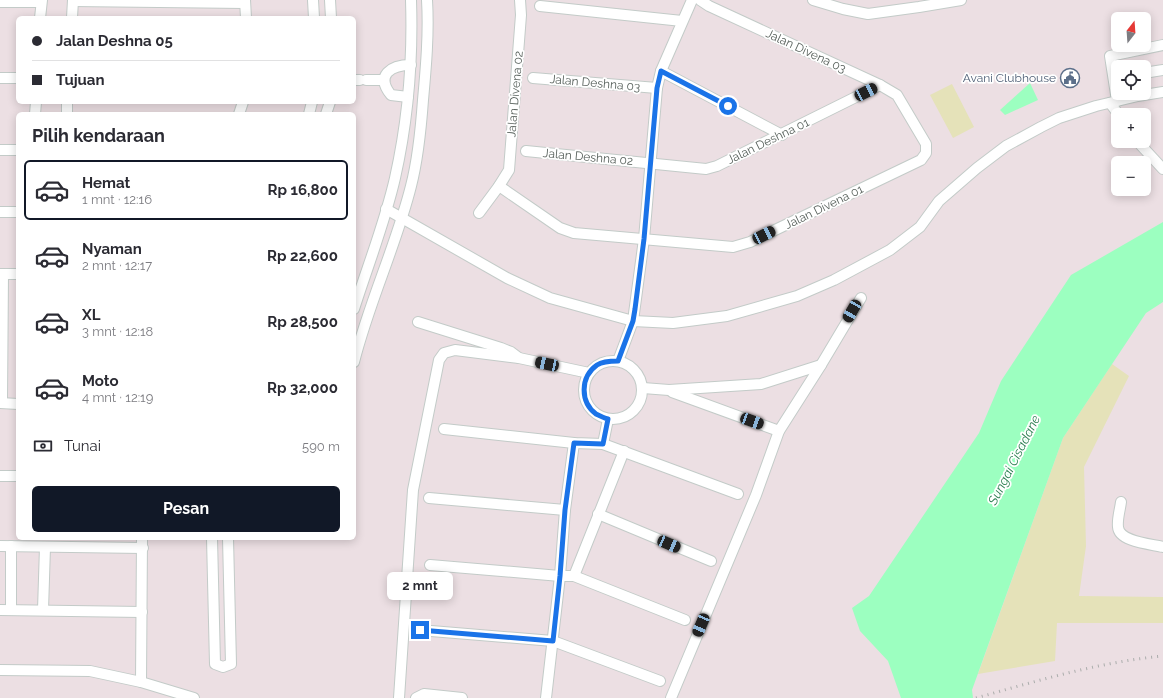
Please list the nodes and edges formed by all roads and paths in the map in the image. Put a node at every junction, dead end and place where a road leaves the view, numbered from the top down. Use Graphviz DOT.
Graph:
graph roads {
  1 [pos="73,0"];
  2 [pos="313,0"];
  3 [pos="330,0"];
  4 [pos="411,0"];
  5 [pos="428,0"];
  6 [pos="520,0"];
  7 [pos="692,0"];
  8 [pos="700,0"];
  9 [pos="813,0"];
  10 [pos="961,0"];
  11 [pos="42,1"];
  12 [pos="0,2"];
  13 [pos="245,2"];
  14 [pos="540,6"];
  15 [pos="40,16"];
  16 [pos="72,16"];
  17 [pos="246,16"];
  18 [pos="314,16"];
  19 [pos="331,16"];
  20 [pos="682,22"];
  21 [pos="1163,45"];
  22 [pos="1111,60"];
  23 [pos="410,64"];
  24 [pos="1163,70"];
  25 [pos="661,71"];
  26 [pos="1151,72"];
  27 [pos="0,78"];
  28 [pos="16,78"];
  29 [pos="533,78"];
  30 [pos="360,80"];
  31 [pos="384,80"];
  32 [pos="880,85"];
  33 [pos="657,88"];
  34 [pos="1163,92"];
  35 [pos="408,97"];
  36 [pos="1114,102"];
  37 [pos="1116,108"];
  38 [pos="782,135"];
  39 [pos="1144,148"];
  40 [pos="0,150"];
  41 [pos="16,150"];
  42 [pos="526,151"];
  43 [pos="926,153"];
  44 [pos="650,163"];
  45 [pos="1163,169"];
  46 [pos="499,186"];
  47 [pos="386,209"];
  48 [pos="0,212"];
  49 [pos="16,212"];
  50 [pos="479,213"];
  51 [pos="402,217"];
  52 [pos="644,239"];
  53 [pos="1,274"];
  54 [pos="16,274"];
  55 [pos="861,298"];
  56 [pos="356,302"];
  57 [pos="633,321"];
  58 [pos="418,322"];
  59 [pos="1,337"];
  60 [pos="356,356"];
  61 [pos="519,358"];
  62 [pos="618,361"];
  63 [pos="821,365"];
  64 [pos="589,373"];
  65 [pos="643,388"];
  66 [pos="669,390"];
  67 [pos="1,403"];
  68 [pos="16,404"];
  69 [pos="608,419"];
  70 [pos="444,429"];
  71 [pos="779,431"];
  72 [pos="574,443"];
  73 [pos="603,444"];
  74 [pos="624,451"];
  75 [pos="0,476"];
  76 [pos="16,476"];
  77 [pos="738,494"];
  78 [pos="428,498"];
  79 [pos="1120,502"];
  80 [pos="565,510"];
  81 [pos="598,514"];
  82 [pos="212,540"];
  83 [pos="228,540"];
  84 [pos="143,543"];
  85 [pos="0,546"];
  86 [pos="11,546"];
  87 [pos="45,546"];
  88 [pos="1163,547"];
  89 [pos="711,561"];
  90 [pos="430,565"];
  91 [pos="560,576"];
  92 [pos="574,576"];
  93 [pos="0,610"];
  94 [pos="11,610"];
  95 [pos="43,610"];
  96 [pos="142,612"];
  97 [pos="685,620"];
  98 [pos="420,630"];
  99 [pos="553,641"];
  100 [pos="0,670"];
  101 [pos="660,681"];
  102 [pos="141,682"];
  103 [pos="194,698"];
  104 [pos="399,698"];
  105 [pos="416,698"];
  106 [pos="462,698"];
  107 [pos="546,698"];
  108 [pos="671,698"];
  1 -- 13 [label="street"];
  1 -- 16 [label="street"];
  2 -- 18 [label="street"];
  3 -- 19 [label="street"];
  4 -- 23 [label="street"];
  5 -- 51 [label="street"];
  6 -- 46 [label="street, Jalan Divena 02"];
  7 -- 20 [label="street"];
  8 -- 32 [label="street, Jalan Divena 03"];
  9 -- 10 [label="street"];
  11 -- 12 [label="street"];
  11 -- 15 [label="street"];
  13 -- 17 [label="street"];
  14 -- 20 [label="street"];
  20 -- 25 [label="street"];
  21 -- 22 [label="street"];
  23 -- 31 [label="street"];
  23 -- 35 [label="street"];
  24 -- 26 [label="street"];
  25 -- 33 [label="street"];
  25 -- 38 [label="street"];
  27 -- 28 [label="street"];
  29 -- 33 [label="street, Jalan Deshna 03"];
  30 -- 31 [label="street"];
  31 -- 35 [label="street"];
  32 -- 38 [label="street, Jalan Deshna 01"];
  32 -- 43 [label="street, Jalan Divena 03"];
  33 -- 44 [label="street"];
  34 -- 36 [label="street"];
  35 -- 47 [label="street"];
  36 -- 37 [label="street"];
  36 -- 57 [label="street"];
  38 -- 44 [label="street, Jalan Deshna 01"];
  39 -- 45 [label="street"];
  40 -- 41 [label="street"];
  42 -- 44 [label="street, Jalan Deshna 02"];
  43 -- 52 [label="street, Jalan Divena 01"];
  44 -- 52 [label="street"];
  46 -- 50 [label="street, Jalan Divena 02"];
  46 -- 52 [label="street"];
  47 -- 51 [label="street"];
  47 -- 56 [label="street"];
  48 -- 49 [label="street"];
  51 -- 57 [label="street"];
  51 -- 60 [label="street"];
  52 -- 57 [label="street"];
  53 -- 54 [label="street"];
  53 -- 59 [label="street"];
  55 -- 63 [label="street"];
  57 -- 62 [label="street"];
  58 -- 61 [label="street"];
  59 -- 67 [label="street"];
  61 -- 64 [label="street"];
  61 -- 104 [label="street"];
  62 -- 64 [label="street"];
  62 -- 65 [label="street"];
  63 -- 66 [label="street"];
  63 -- 71 [label="street"];
  64 -- 69 [label="street"];
  65 -- 66 [label="street"];
  65 -- 69 [label="street"];
  66 -- 71 [label="street"];
  67 -- 68 [label="street"];
  69 -- 73 [label="street"];
  70 -- 72 [label="street"];
  71 -- 108 [label="street"];
  72 -- 73 [label="street"];
  72 -- 80 [label="street"];
  73 -- 74 [label="street"];
  74 -- 77 [label="street"];
  74 -- 81 [label="street"];
  75 -- 76 [label="street"];
  78 -- 80 [label="street"];
  79 -- 88 [label="street"];
  80 -- 91 [label="street"];
  81 -- 89 [label="street"];
  81 -- 92 [label="street"];
  82 -- 83 [label="street"];
  84 -- 87 [label="street"];
  84 -- 96 [label="street"];
  85 -- 86 [label="street"];
  86 -- 87 [label="street"];
  86 -- 94 [label="street"];
  87 -- 95 [label="street"];
  90 -- 91 [label="street"];
  91 -- 92 [label="street"];
  91 -- 99 [label="street"];
  92 -- 97 [label="street"];
  93 -- 94 [label="street"];
  94 -- 95 [label="street"];
  95 -- 96 [label="street"];
  96 -- 102 [label="street"];
  98 -- 99 [label="street"];
  99 -- 101 [label="street"];
  99 -- 107 [label="street"];
  100 -- 102 [label="street"];
  102 -- 103 [label="street"];
  105 -- 106 [label="street"];
}
